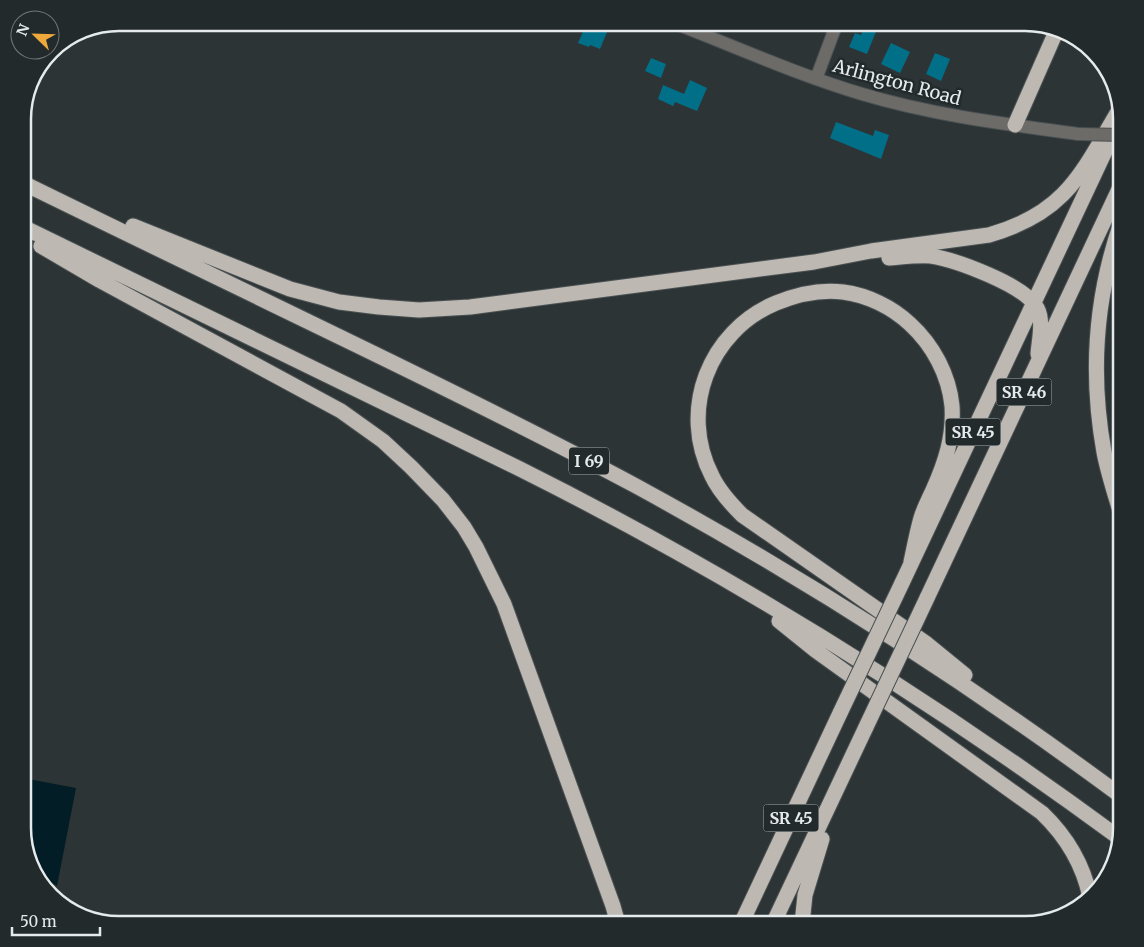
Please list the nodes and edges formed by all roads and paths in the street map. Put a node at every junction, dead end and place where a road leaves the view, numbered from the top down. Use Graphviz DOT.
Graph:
graph roads {
  1 [pos="696,31"];
  2 [pos="834,31"];
  3 [pos="1054,37"];
  4 [pos="816,79"];
  5 [pos="1113,121"];
  6 [pos="1015,125"];
  7 [pos="1113,135"];
  8 [pos="1113,135"];
  9 [pos="31,185"];
  10 [pos="31,186"];
  11 [pos="1113,204"];
  12 [pos="31,231"];
  13 [pos="31,240"];
  14 [pos="1113,249"];
  15 [pos="814,262"];
  16 [pos="1034,302"];
  17 [pos="1038,363"];
  18 [pos="1113,482"];
  19 [pos="911,562"];
  20 [pos="728,581"];
  21 [pos="1038,736"];
  22 [pos="856,748"];
  23 [pos="1113,790"];
  24 [pos="1113,833"];
  25 [pos="1088,889"];
  26 [pos="616,916"];
  27 [pos="745,916"];
  28 [pos="777,916"];
  29 [pos="803,916"];
  1 -- 4 [label="street, Arlington Road"];
  2 -- 4 [label="street"];
  3 -- 6 [label="highway"];
  4 -- 6 [label="street, Arlington Road"];
  5 -- 15 [label="highway"];
  6 -- 7 [label="street, Arlington Road, bridge"];
  8 -- 16 [label="highway, SR 45"];
  9 -- 15 [label="highway"];
  10 -- 21 [label="highway, I 69"];
  11 -- 17 [label="highway, SR 46"];
  12 -- 20 [label="highway, I 69"];
  13 -- 26 [label="highway"];
  14 -- 18 [label="highway"];
  15 -- 16 [label="highway"];
  16 -- 17 [label="highway"];
  16 -- 19 [label="highway, SR 45"];
  17 -- 22 [label="highway, SR 46, bridge"];
  19 -- 21 [label="highway"];
  19 -- 27 [label="highway, SR 45, bridge"];
  20 -- 24 [label="highway, I 69"];
  20 -- 25 [label="highway"];
  21 -- 23 [label="highway, I 69"];
  22 -- 28 [label="highway, SR 46"];
  22 -- 29 [label="highway"];
}
